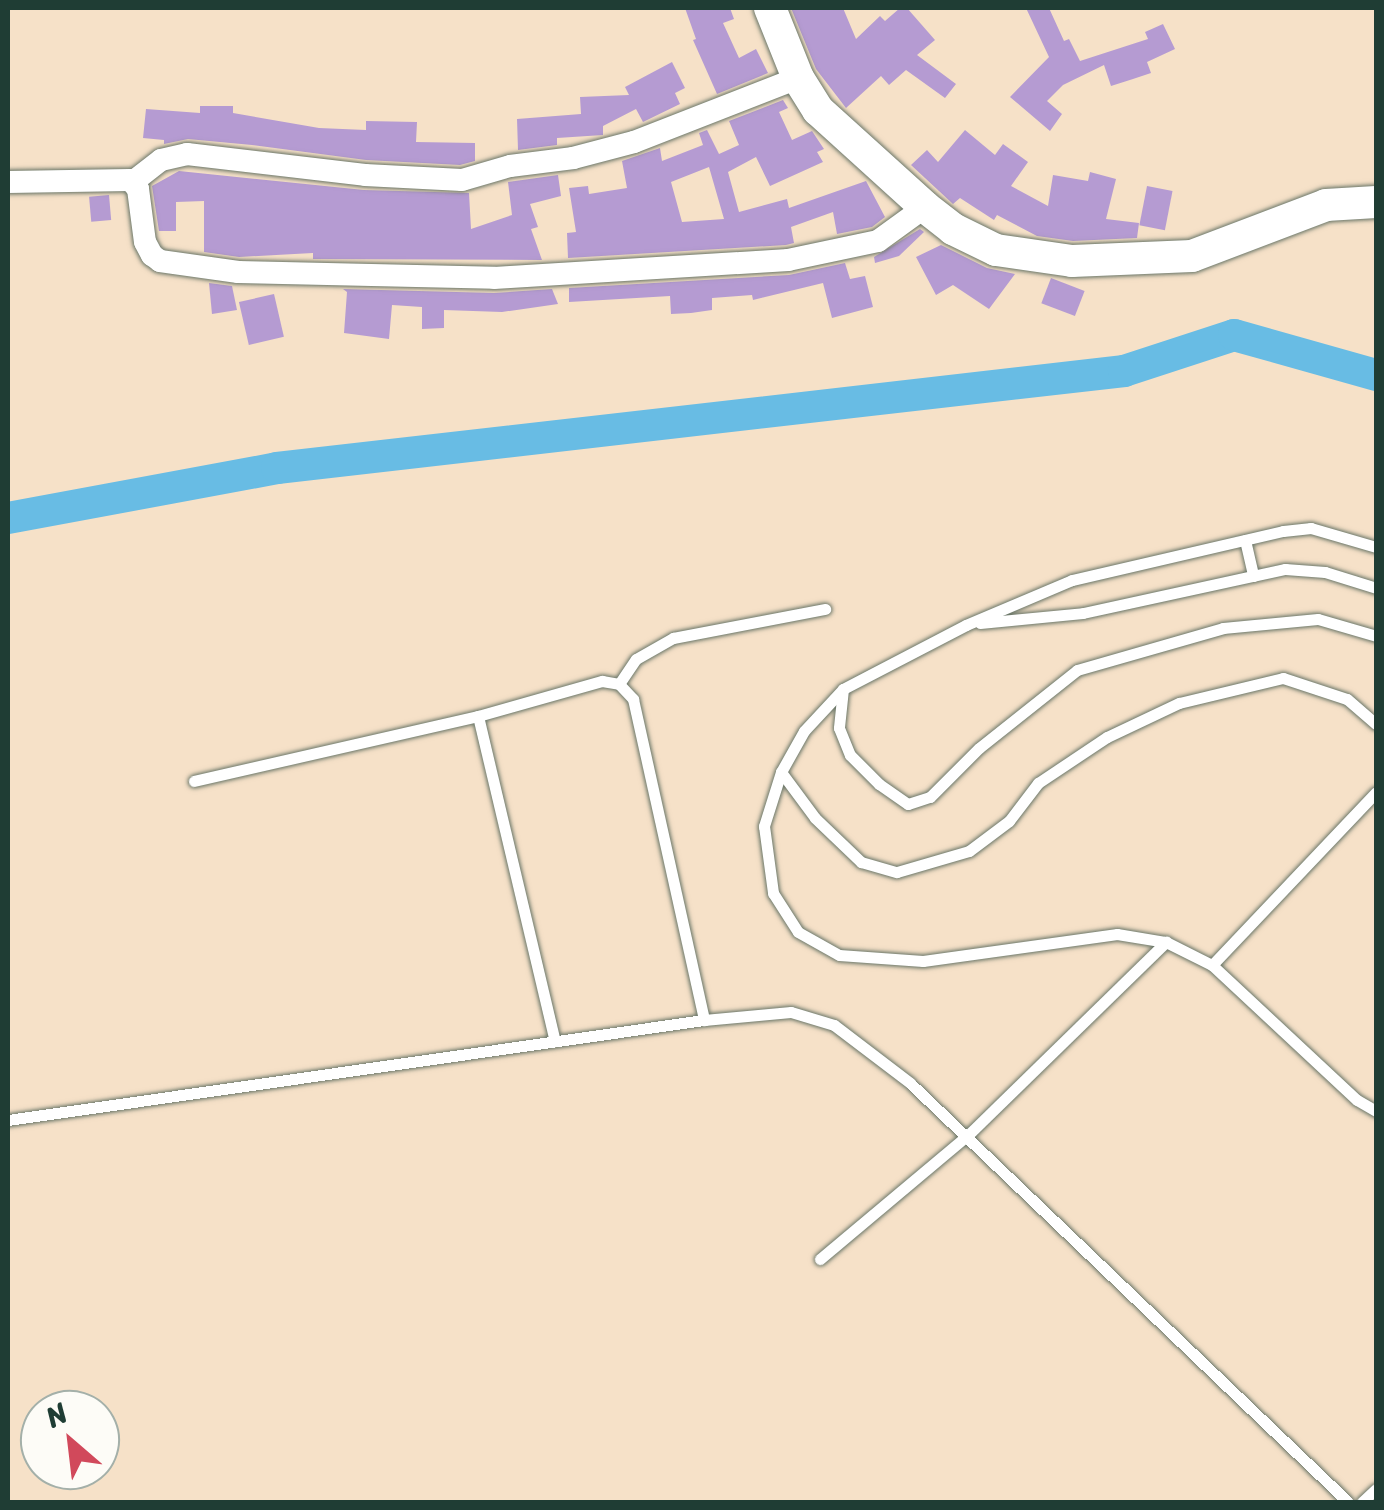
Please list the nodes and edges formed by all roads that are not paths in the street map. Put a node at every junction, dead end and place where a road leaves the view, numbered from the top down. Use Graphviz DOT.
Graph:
graph roads {
  1 [pos="770,8"];
  2 [pos="798,78"];
  3 [pos="8,182"];
  4 [pos="134,182"];
  5 [pos="1376,202"];
  6 [pos="924,207"];
  7 [pos="1246,540"];
  8 [pos="1376,546"];
  9 [pos="1252,576"];
  10 [pos="1376,588"];
  11 [pos="825,609"];
  12 [pos="966,625"];
  13 [pos="1376,636"];
  14 [pos="619,684"];
  15 [pos="843,689"];
  16 [pos="478,716"];
  17 [pos="1376,724"];
  18 [pos="781,772"];
  19 [pos="194,781"];
  20 [pos="1376,792"];
  21 [pos="1166,942"];
  22 [pos="1212,965"];
  23 [pos="704,1020"];
  24 [pos="555,1041"];
  25 [pos="1376,1111"];
  26 [pos="8,1120"];
  27 [pos="968,1135"];
  28 [pos="820,1260"];
  29 [pos="1376,1489"];
  30 [pos="1348,1502"];
  31 [pos="1362,1502"];
  1 -- 2 [label="main road"];
  2 -- 4 [label="street"];
  2 -- 6 [label="main road"];
  3 -- 4 [label="street"];
  4 -- 6 [label="street"];
  5 -- 6 [label="main road"];
  7 -- 8 [label="lane"];
  7 -- 9 [label="lane"];
  7 -- 12 [label="lane"];
  9 -- 10 [label="lane"];
  9 -- 12 [label="lane"];
  11 -- 14 [label="lane"];
  12 -- 15 [label="lane"];
  13 -- 15 [label="lane"];
  14 -- 16 [label="lane"];
  14 -- 23 [label="lane"];
  15 -- 18 [label="lane"];
  16 -- 19 [label="lane"];
  16 -- 24 [label="lane"];
  17 -- 18 [label="lane"];
  18 -- 21 [label="lane"];
  20 -- 22 [label="lane"];
  21 -- 22 [label="lane"];
  21 -- 27 [label="lane"];
  22 -- 25 [label="lane"];
  23 -- 24 [label="lane"];
  23 -- 27 [label="lane"];
  24 -- 26 [label="lane"];
  27 -- 28 [label="lane"];
  27 -- 30 [label="lane"];
  29 -- 31 [label="lane"];
}
